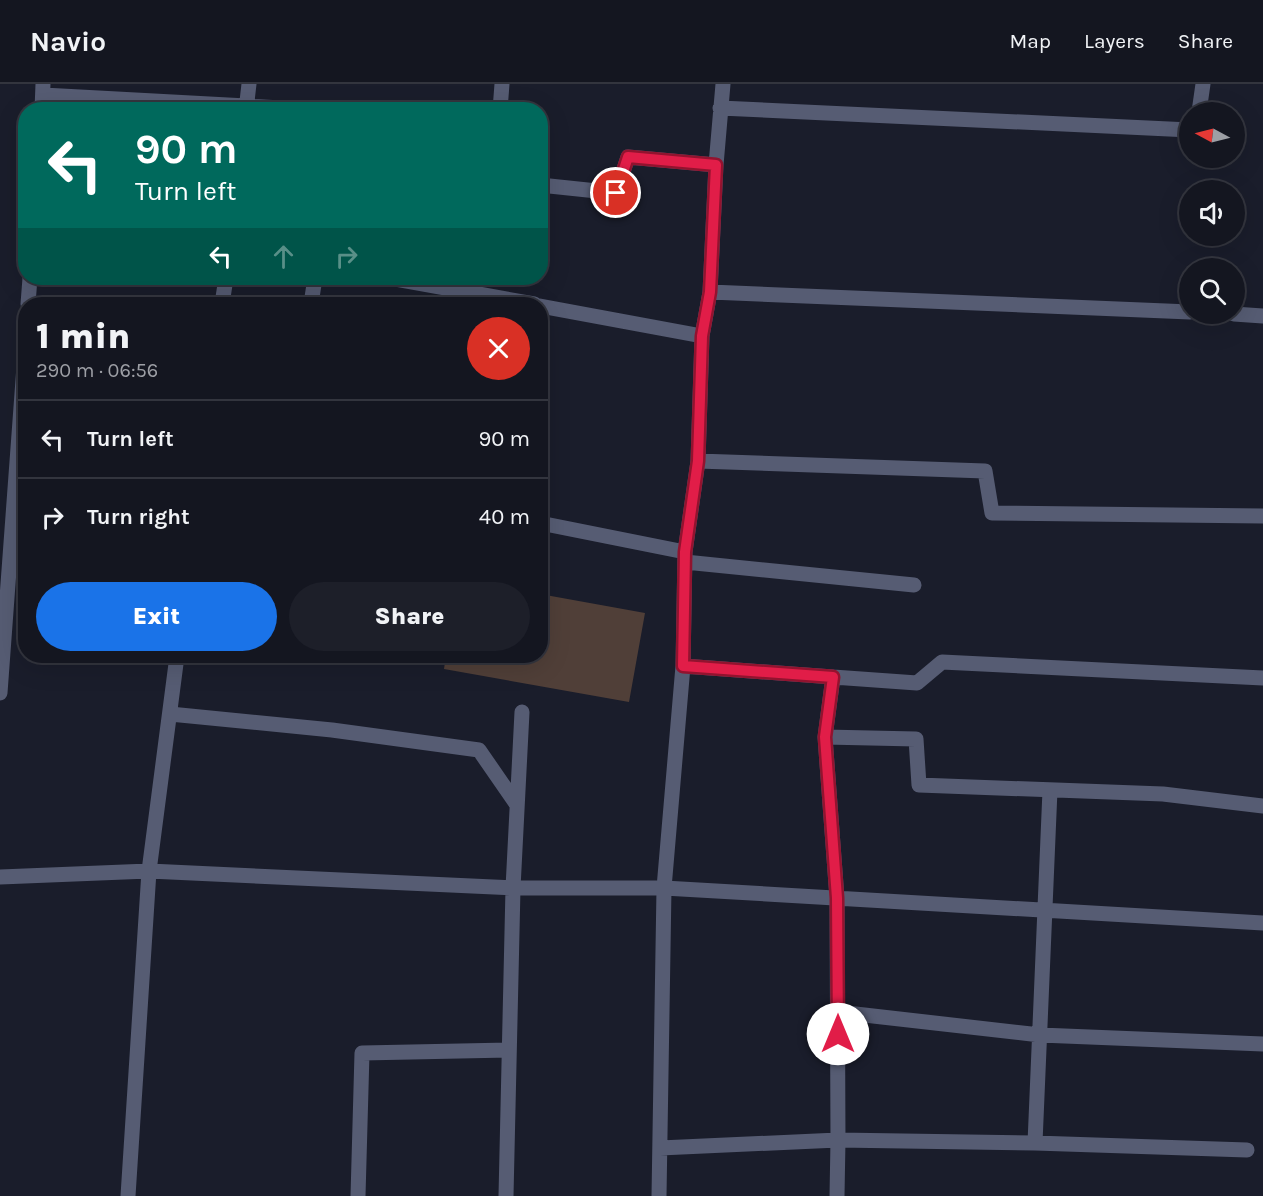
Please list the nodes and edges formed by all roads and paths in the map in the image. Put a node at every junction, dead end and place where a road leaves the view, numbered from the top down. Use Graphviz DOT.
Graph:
graph roads {
  1 [pos="249,84"];
  2 [pos="502,84"];
  3 [pos="723,84"];
  4 [pos="1203,84"];
  5 [pos="43,96"];
  6 [pos="154,102"];
  7 [pos="247,102"];
  8 [pos="501,102"];
  9 [pos="1200,102"];
  10 [pos="720,108"];
  11 [pos="1179,129"];
  12 [pos="716,165"];
  13 [pos="548,186"];
  14 [pos="429,285"];
  15 [pos="710,292"];
  16 [pos="495,297"];
  17 [pos="548,307"];
  18 [pos="1179,312"];
  19 [pos="1245,315"];
  20 [pos="1263,316"];
  21 [pos="702,336"];
  22 [pos="18,427"];
  23 [pos="698,461"];
  24 [pos="1263,516"];
  25 [pos="548,525"];
  26 [pos="685,557"];
  27 [pos="4,580"];
  28 [pos="914,585"];
  29 [pos="176,663"];
  30 [pos="683,666"];
  31 [pos="833,677"];
  32 [pos="1263,678"];
  33 [pos="0,693"];
  34 [pos="522,712"];
  35 [pos="170,714"];
  36 [pos="825,737"];
  37 [pos="1050,790"];
  38 [pos="517,805"];
  39 [pos="1263,806"];
  40 [pos="149,871"];
  41 [pos="0,877"];
  42 [pos="513,888"];
  43 [pos="664,888"];
  44 [pos="837,898"];
  45 [pos="1045,910"];
  46 [pos="1263,923"];
  47 [pos="838,1012"];
  48 [pos="1040,1035"];
  49 [pos="1263,1044"];
  50 [pos="509,1050"];
  51 [pos="838,1140"];
  52 [pos="1035,1143"];
  53 [pos="660,1148"];
  54 [pos="1247,1150"];
  55 [pos="128,1196"];
  56 [pos="358,1196"];
  57 [pos="506,1196"];
  58 [pos="659,1196"];
  59 [pos="837,1196"];
  1 -- 7 [label="street"];
  2 -- 8 [label="street"];
  3 -- 10 [label="street"];
  4 -- 9 [label="street"];
  5 -- 6 [label="street"];
  10 -- 11 [label="street"];
  10 -- 12 [label="street"];
  12 -- 13 [label="street"];
  12 -- 15 [label="street"];
  14 -- 16 [label="street"];
  15 -- 18 [label="street"];
  15 -- 21 [label="street"];
  17 -- 21 [label="street"];
  19 -- 20 [label="street"];
  21 -- 23 [label="street"];
  22 -- 27 [label="street"];
  23 -- 24 [label="street"];
  23 -- 26 [label="street"];
  25 -- 26 [label="street"];
  26 -- 28 [label="street"];
  26 -- 30 [label="street"];
  27 -- 33 [label="street"];
  29 -- 35 [label="street"];
  30 -- 31 [label="street"];
  30 -- 43 [label="street"];
  31 -- 32 [label="street"];
  31 -- 36 [label="street"];
  34 -- 38 [label="street"];
  35 -- 38 [label="street"];
  35 -- 40 [label="street"];
  36 -- 37 [label="street"];
  36 -- 44 [label="street"];
  37 -- 39 [label="street"];
  37 -- 45 [label="street"];
  38 -- 42 [label="street"];
  40 -- 41 [label="street"];
  40 -- 42 [label="street"];
  40 -- 55 [label="street"];
  42 -- 43 [label="street"];
  42 -- 50 [label="street"];
  43 -- 44 [label="street"];
  43 -- 53 [label="street"];
  44 -- 45 [label="street"];
  44 -- 47 [label="street"];
  45 -- 46 [label="street"];
  45 -- 48 [label="street"];
  47 -- 48 [label="street"];
  47 -- 51 [label="street"];
  48 -- 49 [label="street"];
  48 -- 52 [label="street"];
  50 -- 56 [label="street"];
  50 -- 57 [label="street"];
  51 -- 52 [label="street"];
  51 -- 53 [label="street"];
  51 -- 59 [label="street"];
  52 -- 54 [label="street"];
  53 -- 58 [label="street"];
}
